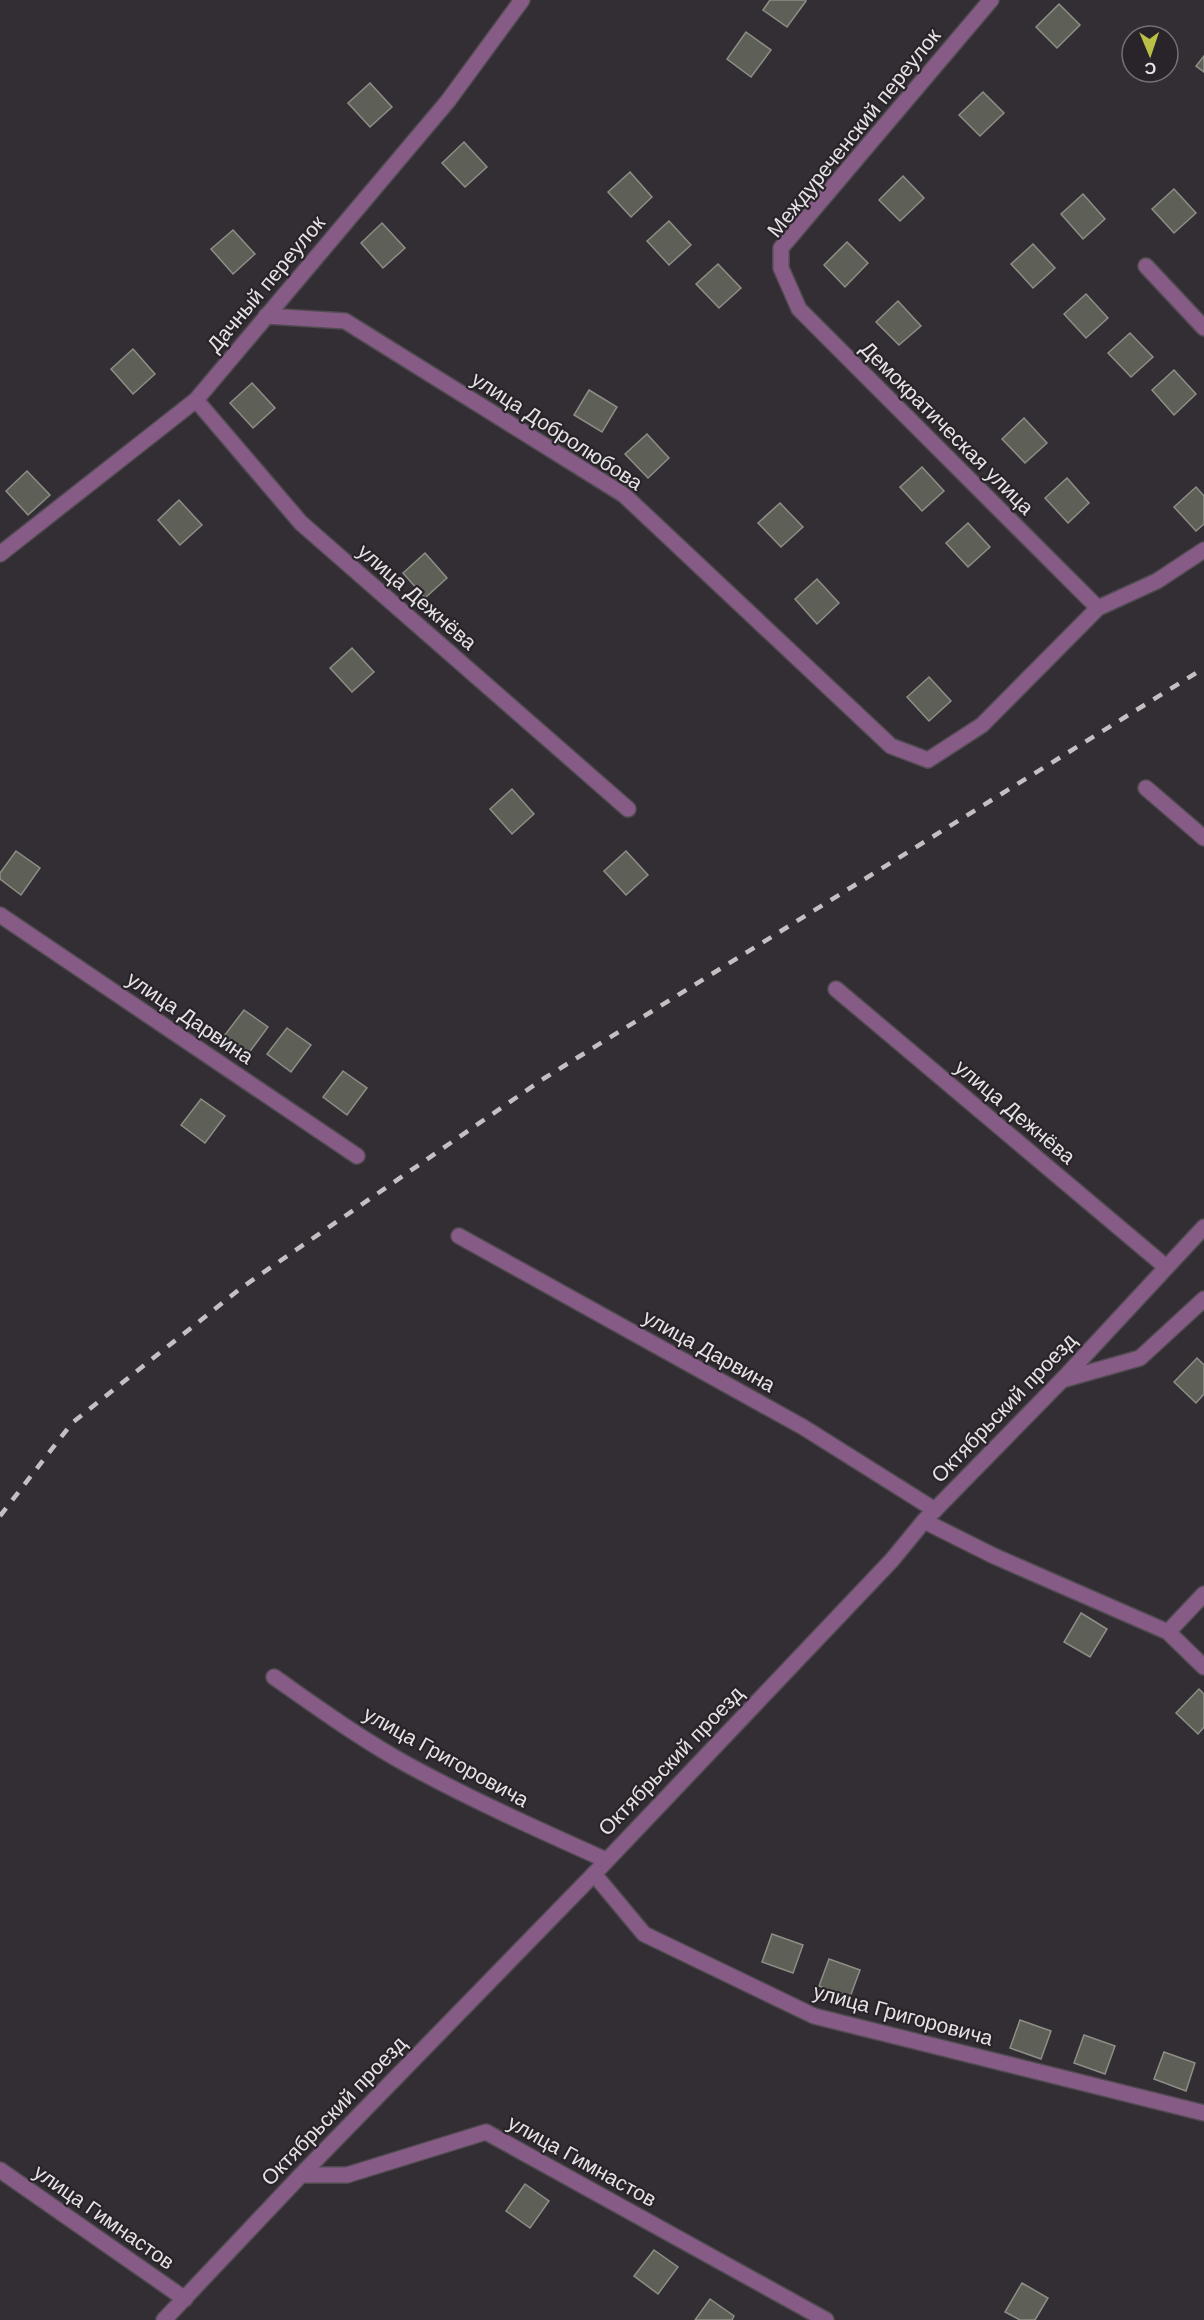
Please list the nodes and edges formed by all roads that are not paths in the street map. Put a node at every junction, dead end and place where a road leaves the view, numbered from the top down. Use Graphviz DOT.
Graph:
graph roads {
  1 [pos="522,0"];
  2 [pos="991,0"];
  3 [pos="1146,266"];
  4 [pos="781,268"];
  5 [pos="266,316"];
  6 [pos="1204,328"];
  7 [pos="196,400"];
  8 [pos="1204,550"];
  9 [pos="0,554"];
  10 [pos="1098,608"];
  11 [pos="1146,788"];
  12 [pos="628,809"];
  13 [pos="1204,838"];
  14 [pos="0,915"];
  15 [pos="836,989"];
  16 [pos="357,1156"];
  17 [pos="1204,1227"];
  18 [pos="459,1236"];
  19 [pos="1166,1267"];
  20 [pos="1204,1299"];
  21 [pos="1061,1381"];
  22 [pos="935,1510"];
  23 [pos="924,1521"];
  24 [pos="1204,1594"];
  25 [pos="1168,1632"];
  26 [pos="1204,1667"];
  27 [pos="274,1677"];
  28 [pos="606,1860"];
  29 [pos="594,1874"];
  30 [pos="1204,2113"];
  31 [pos="0,2170"];
  32 [pos="301,2175"];
  33 [pos="185,2299"];
  34 [pos="164,2320"];
  35 [pos="826,2320"];
  1 -- 5 [label="street, Дачный переулок"];
  2 -- 4 [label="street, Междуреченский переулок"];
  3 -- 6 [label="street"];
  4 -- 10 [label="street, Демократическая улица"];
  5 -- 7 [label="street, Дачный переулок"];
  5 -- 10 [label="street, улица Добролюбова"];
  7 -- 9 [label="street, Дачный переулок"];
  7 -- 12 [label="street, улица Дежнёва"];
  8 -- 10 [label="street"];
  11 -- 13 [label="street"];
  14 -- 16 [label="street, улица Дарвина"];
  15 -- 19 [label="street, улица Дежнёва"];
  17 -- 19 [label="street, Октябрьский проезд"];
  18 -- 22 [label="street, улица Дарвина"];
  19 -- 21 [label="street, Октябрьский проезд"];
  20 -- 21 [label="street"];
  21 -- 22 [label="street, Октябрьский проезд"];
  22 -- 23 [label="street, Октябрьский проезд"];
  23 -- 25 [label="street"];
  23 -- 28 [label="street, Октябрьский проезд"];
  24 -- 25 [label="street"];
  25 -- 26 [label="street"];
  27 -- 28 [label="street, улица Григоровича"];
  28 -- 29 [label="street, Октябрьский проезд"];
  29 -- 30 [label="street, улица Григоровича"];
  29 -- 32 [label="street, Октябрьский проезд"];
  31 -- 33 [label="street, улица Гимнастов"];
  32 -- 33 [label="street, Октябрьский проезд"];
  32 -- 35 [label="street, улица Гимнастов"];
  33 -- 34 [label="street, Октябрьский проезд"];
}
